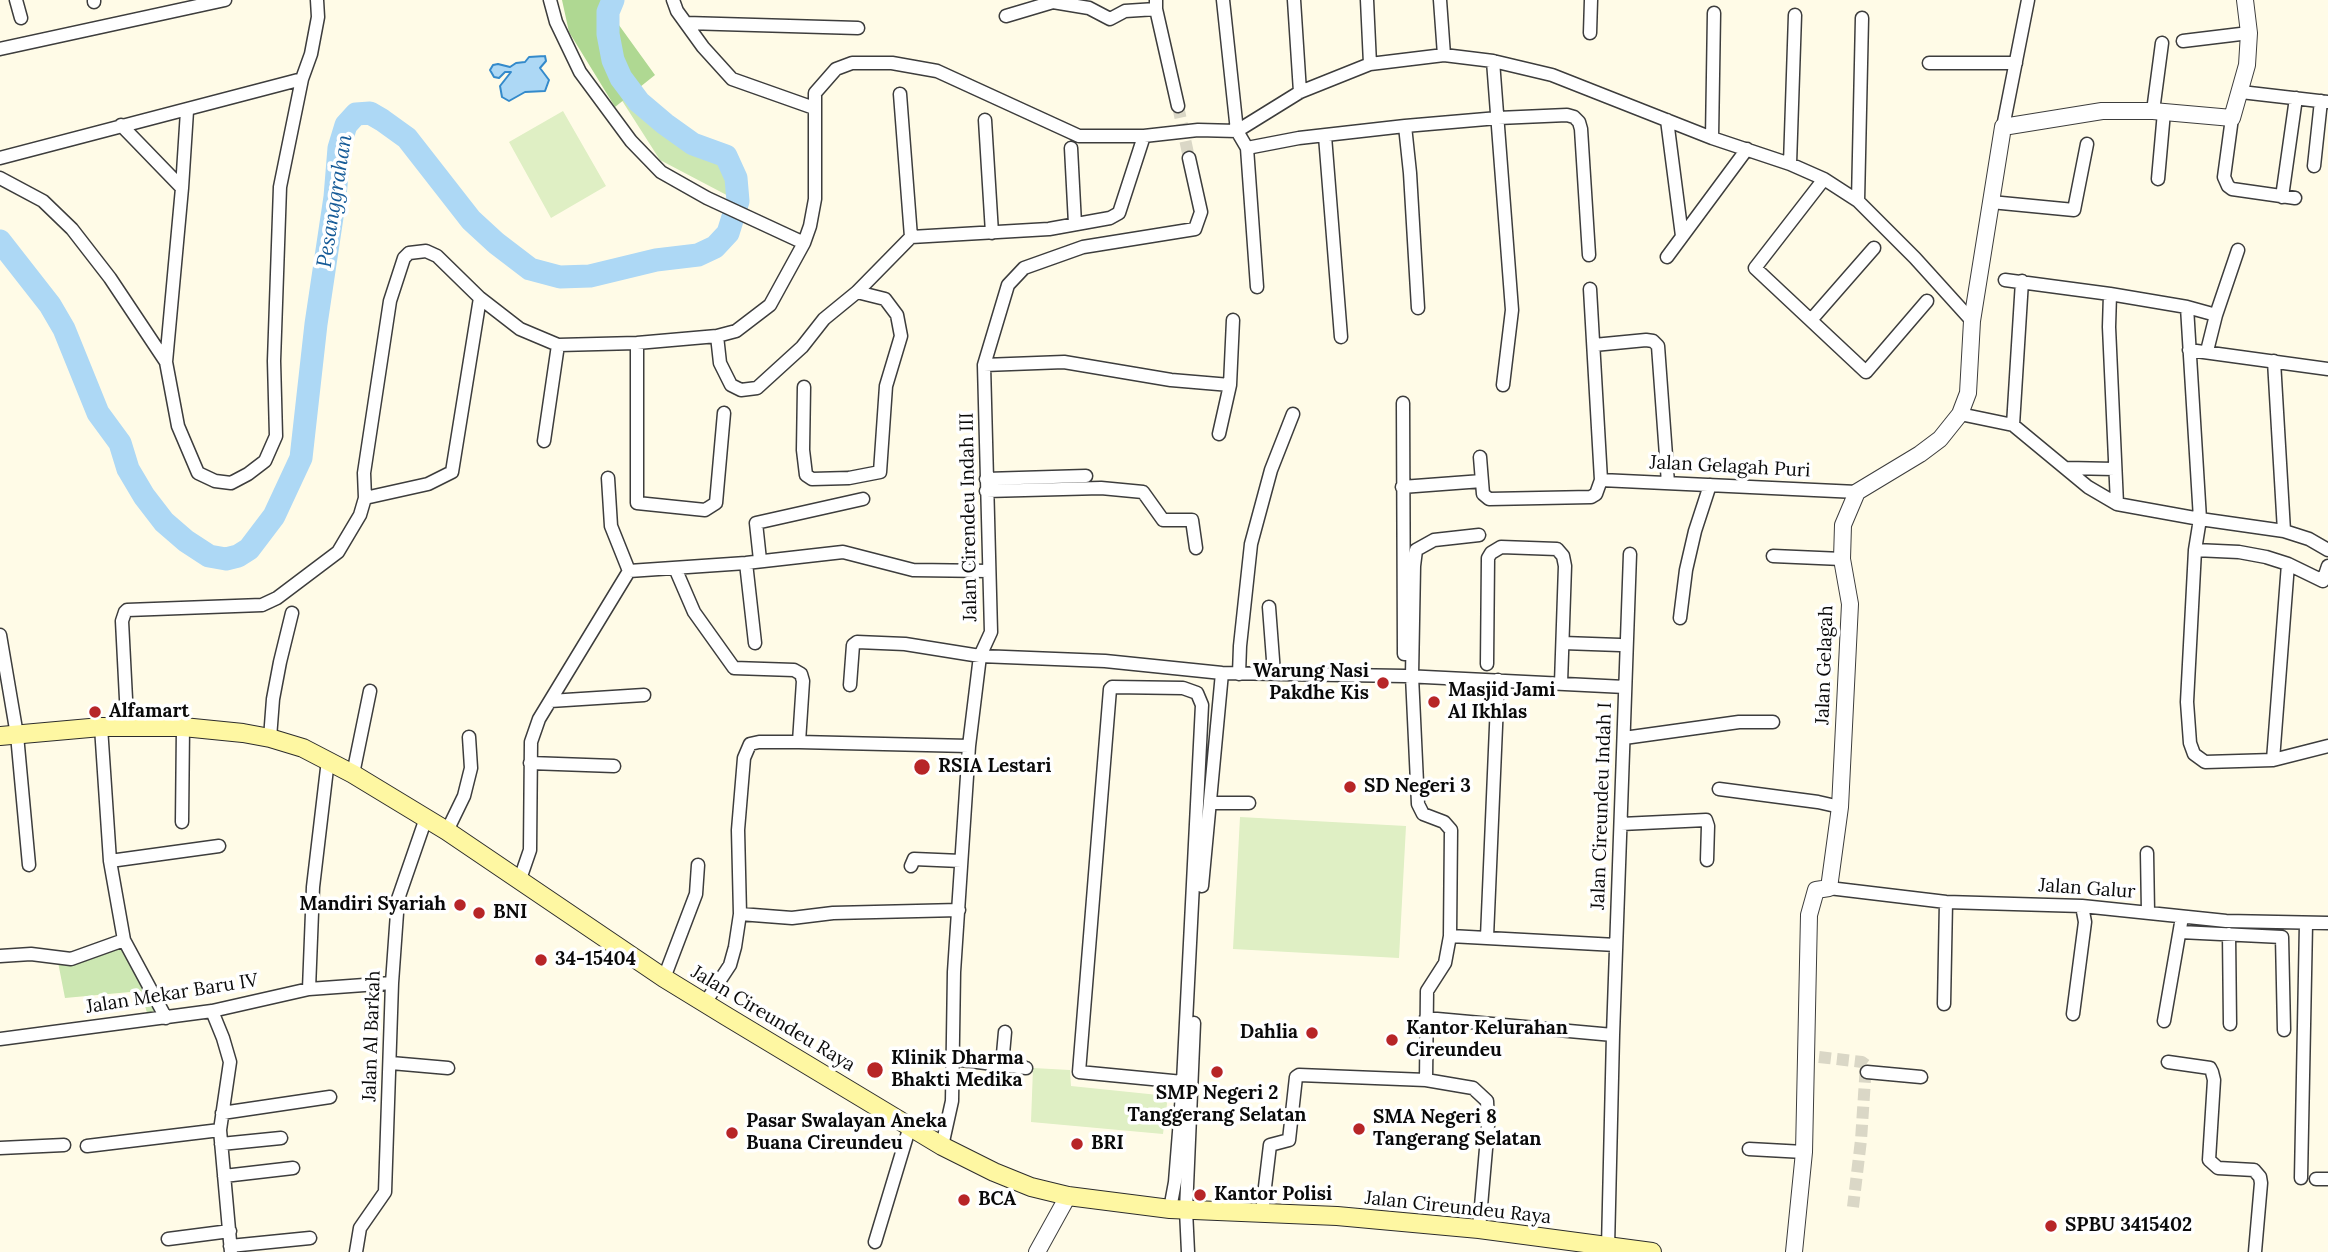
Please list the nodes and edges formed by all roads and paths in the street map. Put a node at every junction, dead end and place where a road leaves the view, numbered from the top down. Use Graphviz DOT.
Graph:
graph roads {
  1 [pos="16,0"];
  2 [pos="223,0"];
  3 [pos="317,0"];
  4 [pos="550,0"];
  5 [pos="673,0"];
  6 [pos="1223,0"];
  7 [pos="1294,0"];
  8 [pos="1367,0"];
  9 [pos="1440,0"];
  10 [pos="1591,0"];
  11 [pos="2028,0"];
  12 [pos="2245,0"];
  13 [pos="1156,5"];
  14 [pos="1714,13"];
  15 [pos="1795,15"];
  16 [pos="1006,16"];
  17 [pos="21,18"];
  18 [pos="1862,18"];
  19 [pos="686,23"];
  20 [pos="858,28"];
  21 [pos="1590,33"];
  22 [pos="2249,33"];
  23 [pos="2183,41"];
  24 [pos="2162,43"];
  25 [pos="0,49"];
  26 [pos="1444,55"];
  27 [pos="1929,63"];
  28 [pos="2015,63"];
  29 [pos="1370,64"];
  30 [pos="1494,67"];
  31 [pos="302,79"];
  32 [pos="1300,92"];
  33 [pos="2241,92"];
  34 [pos="900,94"];
  35 [pos="2296,98"];
  36 [pos="2324,102"];
  37 [pos="1178,106"];
  38 [pos="814,108"];
  39 [pos="187,111"];
  40 [pos="2159,111"];
  41 [pos="1497,114"];
  42 [pos="2232,118"];
  43 [pos="985,120"];
  44 [pos="1667,120"];
  45 [pos="121,125"];
  46 [pos="1405,126"];
  47 [pos="2003,127"];
  48 [pos="1237,131"];
  49 [pos="1144,136"];
  50 [pos="1325,136"];
  51 [pos="1712,138"];
  52 [pos="2087,144"];
  53 [pos="1071,148"];
  54 [pos="1247,148"];
  55 [pos="1747,149"];
  56 [pos="0,158"];
  57 [pos="1189,158"];
  58 [pos="1790,163"];
  59 [pos="2314,166"];
  60 [pos="0,178"];
  61 [pos="1824,178"];
  62 [pos="2158,179"];
  63 [pos="182,188"];
  64 [pos="1858,201"];
  65 [pos="1991,202"];
  66 [pos="1075,224"];
  67 [pos="992,233"];
  68 [pos="1682,236"];
  69 [pos="911,237"];
  70 [pos="804,243"];
  71 [pos="1874,248"];
  72 [pos="2238,250"];
  73 [pos="1589,255"];
  74 [pos="1667,257"];
  75 [pos="2005,279"];
  76 [pos="2022,281"];
  77 [pos="1257,287"];
  78 [pos="1590,289"];
  79 [pos="857,292"];
  80 [pos="2110,294"];
  81 [pos="480,298"];
  82 [pos="1927,301"];
  83 [pos="2187,307"];
  84 [pos="1418,308"];
  85 [pos="2216,315"];
  86 [pos="1233,320"];
  87 [pos="1811,320"];
  88 [pos="1972,321"];
  89 [pos="717,336"];
  90 [pos="1341,337"];
  91 [pos="637,343"];
  92 [pos="558,345"];
  93 [pos="1594,345"];
  94 [pos="2189,350"];
  95 [pos="2207,351"];
  96 [pos="2274,361"];
  97 [pos="166,362"];
  98 [pos="984,365"];
  99 [pos="2328,369"];
  100 [pos="1230,385"];
  101 [pos="1503,385"];
  102 [pos="804,387"];
  103 [pos="1403,403"];
  104 [pos="724,413"];
  105 [pos="1293,414"];
  106 [pos="1960,414"];
  107 [pos="2013,425"];
  108 [pos="1219,434"];
  109 [pos="544,441"];
  110 [pos="1480,457"];
  111 [pos="2066,468"];
  112 [pos="2115,469"];
  113 [pos="1086,476"];
  114 [pos="608,478"];
  115 [pos="1601,480"];
  116 [pos="1482,481"];
  117 [pos="1668,483"];
  118 [pos="986,485"];
  119 [pos="1710,485"];
  120 [pos="1402,487"];
  121 [pos="1857,492"];
  122 [pos="365,498"];
  123 [pos="863,499"];
  124 [pos="2117,504"];
  125 [pos="2200,519"];
  126 [pos="2284,531"];
  127 [pos="1479,536"];
  128 [pos="1196,548"];
  129 [pos="2195,550"];
  130 [pos="2328,550"];
  131 [pos="1630,554"];
  132 [pos="1773,556"];
  133 [pos="1842,559"];
  134 [pos="761,560"];
  135 [pos="746,563"];
  136 [pos="2288,565"];
  137 [pos="2328,566"];
  138 [pos="675,568"];
  139 [pos="629,570"];
  140 [pos="989,571"];
  141 [pos="2325,583"];
  142 [pos="1269,607"];
  143 [pos="292,613"];
  144 [pos="1680,618"];
  145 [pos="0,635"];
  146 [pos="755,643"];
  147 [pos="1563,643"];
  148 [pos="1620,645"];
  149 [pos="980,656"];
  150 [pos="1487,664"];
  151 [pos="1222,673"];
  152 [pos="1275,673"];
  153 [pos="1239,674"];
  154 [pos="1408,676"];
  155 [pos="1498,680"];
  156 [pos="1561,683"];
  157 [pos="850,685"];
  158 [pos="1625,687"];
  159 [pos="370,691"];
  160 [pos="644,695"];
  161 [pos="550,701"];
  162 [pos="1773,722"];
  163 [pos="132,725"];
  164 [pos="101,727"];
  165 [pos="183,727"];
  166 [pos="8,736"];
  167 [pos="469,737"];
  168 [pos="270,738"];
  169 [pos="1624,738"];
  170 [pos="799,741"];
  171 [pos="969,746"];
  172 [pos="2328,746"];
  173 [pos="328,760"];
  174 [pos="2273,760"];
  175 [pos="530,763"];
  176 [pos="614,766"];
  177 [pos="353,774"];
  178 [pos="1719,789"];
  179 [pos="1210,803"];
  180 [pos="1249,803"];
  181 [pos="1840,807"];
  182 [pos="426,818"];
  183 [pos="182,822"];
  184 [pos="1621,824"];
  185 [pos="447,831"];
  186 [pos="219,846"];
  187 [pos="2147,853"];
  188 [pos="1707,860"];
  189 [pos="110,861"];
  190 [pos="961,861"];
  191 [pos="29,865"];
  192 [pos="698,865"];
  193 [pos="911,866"];
  194 [pos="520,879"];
  195 [pos="1829,888"];
  196 [pos="1946,902"];
  197 [pos="2082,906"];
  198 [pos="959,910"];
  199 [pos="2148,912"];
  200 [pos="740,914"];
  201 [pos="2182,916"];
  202 [pos="2328,923"];
  203 [pos="2306,924"];
  204 [pos="2180,932"];
  205 [pos="2229,934"];
  206 [pos="1450,936"];
  207 [pos="1488,937"];
  208 [pos="124,940"];
  209 [pos="1616,944"];
  210 [pos="0,956"];
  211 [pos="664,978"];
  212 [pos="392,983"];
  213 [pos="309,989"];
  214 [pos="705,1003"];
  215 [pos="1944,1004"];
  216 [pos="212,1011"];
  217 [pos="2073,1014"];
  218 [pos="166,1018"];
  219 [pos="1426,1018"];
  220 [pos="2164,1020"];
  221 [pos="2230,1024"];
  222 [pos="2284,1030"];
  223 [pos="1005,1032"];
  224 [pos="1613,1035"];
  225 [pos="0,1039"];
  226 [pos="953,1059"];
  227 [pos="2168,1062"];
  228 [pos="391,1063"];
  229 [pos="1002,1065"];
  230 [pos="448,1068"];
  231 [pos="1026,1068"];
  232 [pos="1867,1072"];
  233 [pos="1921,1077"];
  234 [pos="1426,1080"];
  235 [pos="1182,1082"];
  236 [pos="330,1097"];
  237 [pos="222,1113"];
  238 [pos="910,1126"];
  239 [pos="219,1130"];
  240 [pos="281,1138"];
  241 [pos="64,1144"];
  242 [pos="221,1144"];
  243 [pos="87,1146"];
  244 [pos="942,1146"];
  245 [pos="0,1148"];
  246 [pos="1749,1149"];
  247 [pos="1804,1152"];
  248 [pos="293,1168"];
  249 [pos="224,1176"];
  250 [pos="2301,1178"];
  251 [pos="1068,1196"];
  252 [pos="1178,1209"];
  253 [pos="1262,1212"];
  254 [pos="1479,1229"];
  255 [pos="230,1231"];
  256 [pos="310,1238"];
  257 [pos="168,1239"];
  258 [pos="875,1242"];
  259 [pos="287,1246"];
  260 [pos="1567,1247"];
  261 [pos="1608,1247"];
  262 [pos="230,1249"];
  263 [pos="356,1252"];
  264 [pos="1037,1252"];
  265 [pos="1188,1252"];
  266 [pos="1652,1252"];
  267 [pos="1794,1252"];
  268 [pos="2255,1252"];
  1 -- 17 [label="street"];
  2 -- 25 [label="street"];
  3 -- 31 [label="street"];
  4 -- 70 [label="street"];
  5 -- 19 [label="street"];
  6 -- 48 [label="street"];
  7 -- 32 [label="street"];
  8 -- 29 [label="street"];
  9 -- 26 [label="street"];
  10 -- 21 [label="street"];
  11 -- 28 [label="street"];
  12 -- 22 [label="street"];
  13 -- 16 [label="street"];
  13 -- 37 [label="street"];
  14 -- 51 [label="street"];
  15 -- 58 [label="street"];
  18 -- 64 [label="street"];
  19 -- 20 [label="street"];
  19 -- 38 [label="street"];
  22 -- 23 [label="street"];
  22 -- 33 [label="street"];
  24 -- 40 [label="street"];
  26 -- 29 [label="street"];
  26 -- 30 [label="street"];
  27 -- 28 [label="street"];
  28 -- 47 [label="street"];
  29 -- 32 [label="street"];
  30 -- 41 [label="street"];
  30 -- 44 [label="street"];
  31 -- 39 [label="street"];
  31 -- 97 [label="street"];
  32 -- 48 [label="street"];
  33 -- 35 [label="street"];
  33 -- 42 [label="street"];
  34 -- 69 [label="street"];
  35 -- 36 [label="street"];
  35 -- 42 [label="street"];
  36 -- 59 [label="street"];
  38 -- 49 [label="street"];
  38 -- 70 [label="street"];
  39 -- 45 [label="street"];
  39 -- 63 [label="street"];
  40 -- 42 [label="street"];
  40 -- 47 [label="street"];
  40 -- 62 [label="street"];
  41 -- 46 [label="street"];
  41 -- 73 [label="street"];
  41 -- 101 [label="street"];
  43 -- 67 [label="street"];
  44 -- 51 [label="street"];
  44 -- 68 [label="street"];
  45 -- 56 [label="street"];
  45 -- 63 [label="street"];
  46 -- 50 [label="street"];
  46 -- 84 [label="street"];
  47 -- 65 [label="street"];
  48 -- 49 [label="street"];
  48 -- 54 [label="street"];
  49 -- 66 [label="street"];
  50 -- 54 [label="street"];
  50 -- 90 [label="street"];
  51 -- 55 [label="street"];
  52 -- 65 [label="street"];
  53 -- 66 [label="street"];
  54 -- 77 [label="street"];
  55 -- 58 [label="street"];
  55 -- 68 [label="street"];
  57 -- 98 [label="street, Jalan Cirendeu Indah III"];
  58 -- 61 [label="street"];
  60 -- 97 [label="street"];
  61 -- 64 [label="street"];
  61 -- 87 [label="street"];
  63 -- 97 [label="street"];
  64 -- 88 [label="street"];
  65 -- 88 [label="street"];
  66 -- 67 [label="street"];
  67 -- 69 [label="street"];
  68 -- 74 [label="street"];
  69 -- 79 [label="street"];
  70 -- 89 [label="street"];
  71 -- 87 [label="street"];
  72 -- 85 [label="street"];
  75 -- 76 [label="street"];
  76 -- 80 [label="street"];
  76 -- 107 [label="street"];
  78 -- 93 [label="street"];
  79 -- 89 [label="street"];
  79 -- 102 [label="street"];
  80 -- 83 [label="street"];
  80 -- 112 [label="street"];
  81 -- 92 [label="street"];
  81 -- 122 [label="street"];
  81 -- 122 [label="street"];
  82 -- 87 [label="street"];
  83 -- 85 [label="street"];
  83 -- 94 [label="street"];
  85 -- 95 [label="street"];
  86 -- 100 [label="street"];
  88 -- 106 [label="street"];
  89 -- 91 [label="street"];
  91 -- 92 [label="street"];
  91 -- 104 [label="street"];
  92 -- 109 [label="street"];
  93 -- 115 [label="street"];
  93 -- 117 [label="street"];
  94 -- 95 [label="street"];
  94 -- 125 [label="street"];
  95 -- 96 [label="street"];
  96 -- 99 [label="street"];
  96 -- 126 [label="street"];
  98 -- 100 [label="street"];
  98 -- 118 [label="street, Jalan Cirendeu Indah III"];
  100 -- 108 [label="street"];
  103 -- 120 [label="street"];
  105 -- 153 [label="street"];
  106 -- 107 [label="street"];
  106 -- 121 [label="street"];
  107 -- 111 [label="street"];
  110 -- 116 [label="street"];
  111 -- 112 [label="street"];
  111 -- 124 [label="street"];
  112 -- 124 [label="street"];
  113 -- 118 [label="street"];
  114 -- 139 [label="street"];
  115 -- 116 [label="street"];
  115 -- 117 [label="street, Jalan Gelagah Puri"];
  116 -- 120 [label="street"];
  117 -- 119 [label="street, Jalan Gelagah Puri"];
  118 -- 128 [label="street"];
  118 -- 140 [label="street, Jalan Cirendeu Indah III"];
  119 -- 121 [label="street, Jalan Gelagah Puri"];
  119 -- 144 [label="street"];
  120 -- 154 [label="street"];
  121 -- 133 [label="street, Jalan Gelagah"];
  122 -- 163 [label="street"];
  123 -- 134 [label="street"];
  124 -- 125 [label="street"];
  125 -- 126 [label="street"];
  125 -- 129 [label="street"];
  126 -- 130 [label="street"];
  127 -- 154 [label="street"];
  129 -- 136 [label="street"];
  129 -- 174 [label="street"];
  131 -- 158 [label="street"];
  132 -- 133 [label="street"];
  133 -- 181 [label="street, Jalan Gelagah"];
  134 -- 135 [label="street"];
  134 -- 140 [label="street"];
  135 -- 138 [label="street"];
  135 -- 146 [label="street"];
  136 -- 141 [label="street"];
  136 -- 174 [label="street"];
  137 -- 141 [label="street"];
  138 -- 139 [label="street"];
  138 -- 170 [label="street"];
  139 -- 161 [label="street"];
  140 -- 149 [label="street, Jalan Cirendeu Indah III"];
  142 -- 152 [label="street"];
  143 -- 168 [label="street"];
  145 -- 166 [label="street"];
  147 -- 148 [label="street"];
  147 -- 150 [label="street"];
  147 -- 156 [label="street"];
  149 -- 151 [label="street, Jalan Cireundeu Indah I"];
  149 -- 157 [label="street, Jalan Cireundeu Indah I"];
  149 -- 171 [label="street, Jalan Cirendeu Indah III"];
  151 -- 153 [label="street, Jalan Cireundeu Indah I"];
  151 -- 179 [label="street"];
  152 -- 153 [label="street, Jalan Cireundeu Indah I"];
  152 -- 154 [label="street, Jalan Cireundeu Indah I"];
  154 -- 155 [label="street, Jalan Cireundeu Indah I"];
  154 -- 206 [label="street"];
  155 -- 156 [label="street, Jalan Cireundeu Indah I"];
  155 -- 207 [label="street"];
  156 -- 158 [label="street, Jalan Cireundeu Indah I"];
  158 -- 169 [label="street, Jalan Cireundeu Indah I"];
  159 -- 177 [label="street"];
  160 -- 161 [label="street"];
  161 -- 175 [label="street"];
  162 -- 169 [label="street"];
  163 -- 164 [label="main road, Jalan Cireundeu Raya"];
  163 -- 165 [label="main road, Jalan Cireundeu Raya"];
  164 -- 166 [label="main road, Jalan Cireundeu Raya"];
  164 -- 189 [label="street"];
  165 -- 168 [label="main road, Jalan Cireundeu Raya"];
  165 -- 183 [label="street"];
  166 -- 191 [label="street"];
  167 -- 185 [label="street"];
  168 -- 173 [label="main road, Jalan Cireundeu Raya"];
  169 -- 184 [label="street, Jalan Cireundeu Indah I"];
  170 -- 171 [label="street"];
  170 -- 200 [label="street"];
  171 -- 190 [label="street, Jalan Cirendeu Indah III"];
  172 -- 174 [label="street"];
  173 -- 177 [label="main road, Jalan Cireundeu Raya"];
  173 -- 213 [label="street"];
  175 -- 176 [label="street"];
  175 -- 194 [label="street"];
  177 -- 182 [label="main road, Jalan Cireundeu Raya"];
  178 -- 181 [label="street"];
  179 -- 180 [label="street"];
  179 -- 252 [label="street"];
  181 -- 195 [label="street, Jalan Gelagah"];
  182 -- 185 [label="main road, Jalan Cireundeu Raya"];
  182 -- 212 [label="street, Jalan Al Barkah"];
  184 -- 188 [label="street"];
  184 -- 209 [label="street, Jalan Cireundeu Indah I"];
  185 -- 194 [label="main road, Jalan Cireundeu Raya"];
  186 -- 189 [label="street"];
  187 -- 199 [label="street"];
  189 -- 208 [label="street"];
  190 -- 193 [label="street"];
  190 -- 198 [label="street, Jalan Cirendeu Indah III"];
  192 -- 211 [label="street"];
  194 -- 211 [label="main road, Jalan Cireundeu Raya"];
  195 -- 196 [label="street, Jalan Galur"];
  195 -- 247 [label="street"];
  196 -- 197 [label="street, Jalan Galur"];
  196 -- 215 [label="street"];
  197 -- 199 [label="street, Jalan Galur"];
  197 -- 217 [label="street"];
  198 -- 200 [label="street"];
  198 -- 226 [label="street, Jalan Cirendeu Indah III"];
  199 -- 201 [label="street, Jalan Galur"];
  200 -- 214 [label="street"];
  201 -- 203 [label="street, Jalan Galur"];
  201 -- 204 [label="street"];
  202 -- 203 [label="street, Jalan Galur"];
  203 -- 250 [label="street"];
  204 -- 205 [label="street"];
  204 -- 220 [label="street"];
  205 -- 221 [label="street"];
  205 -- 222 [label="street"];
  206 -- 207 [label="street"];
  206 -- 219 [label="street"];
  207 -- 209 [label="street"];
  208 -- 210 [label="street"];
  208 -- 218 [label="street"];
  209 -- 224 [label="street, Jalan Cireundeu Indah I"];
  211 -- 214 [label="main road, Jalan Cireundeu Raya"];
  212 -- 213 [label="street, Jalan Mekar Baru IV"];
  212 -- 228 [label="street, Jalan Al Barkah"];
  213 -- 216 [label="street, Jalan Mekar Baru IV"];
  214 -- 238 [label="main road, Jalan Cireundeu Raya"];
  216 -- 218 [label="street, Jalan Mekar Baru IV"];
  216 -- 237 [label="street"];
  218 -- 225 [label="street, Jalan Mekar Baru IV"];
  219 -- 224 [label="street"];
  219 -- 234 [label="street"];
  223 -- 229 [label="street"];
  224 -- 261 [label="street, Jalan Cireundeu Indah I"];
  226 -- 229 [label="street"];
  226 -- 244 [label="street, Jalan Cirendeu Indah III"];
  227 -- 268 [label="street"];
  228 -- 230 [label="street"];
  228 -- 263 [label="street, Jalan Al Barkah"];
  229 -- 231 [label="street"];
  232 -- 233 [label="street"];
  234 -- 253 [label="street"];
  234 -- 254 [label="street"];
  235 -- 235 [label="street"];
  235 -- 252 [label="street"];
  236 -- 237 [label="street"];
  237 -- 239 [label="street"];
  238 -- 244 [label="main road, Jalan Cireundeu Raya"];
  238 -- 258 [label="street"];
  239 -- 242 [label="street"];
  239 -- 243 [label="street"];
  240 -- 242 [label="street"];
  241 -- 245 [label="street"];
  242 -- 249 [label="street"];
  244 -- 251 [label="main road, Jalan Cireundeu Raya"];
  246 -- 247 [label="street"];
  247 -- 267 [label="street"];
  248 -- 249 [label="street"];
  249 -- 255 [label="street"];
  251 -- 252 [label="main road, Jalan Cireundeu Raya"];
  251 -- 264 [label="street"];
  252 -- 253 [label="main road, Jalan Cireundeu Raya"];
  252 -- 265 [label="street"];
  253 -- 254 [label="main road, Jalan Cireundeu Raya"];
  254 -- 260 [label="main road, Jalan Cireundeu Raya"];
  255 -- 257 [label="street"];
  255 -- 262 [label="street"];
  256 -- 259 [label="street"];
  259 -- 262 [label="street"];
  260 -- 261 [label="main road, Jalan Cireundeu Raya"];
  261 -- 266 [label="main road, Jalan Cireundeu Raya"];
}
